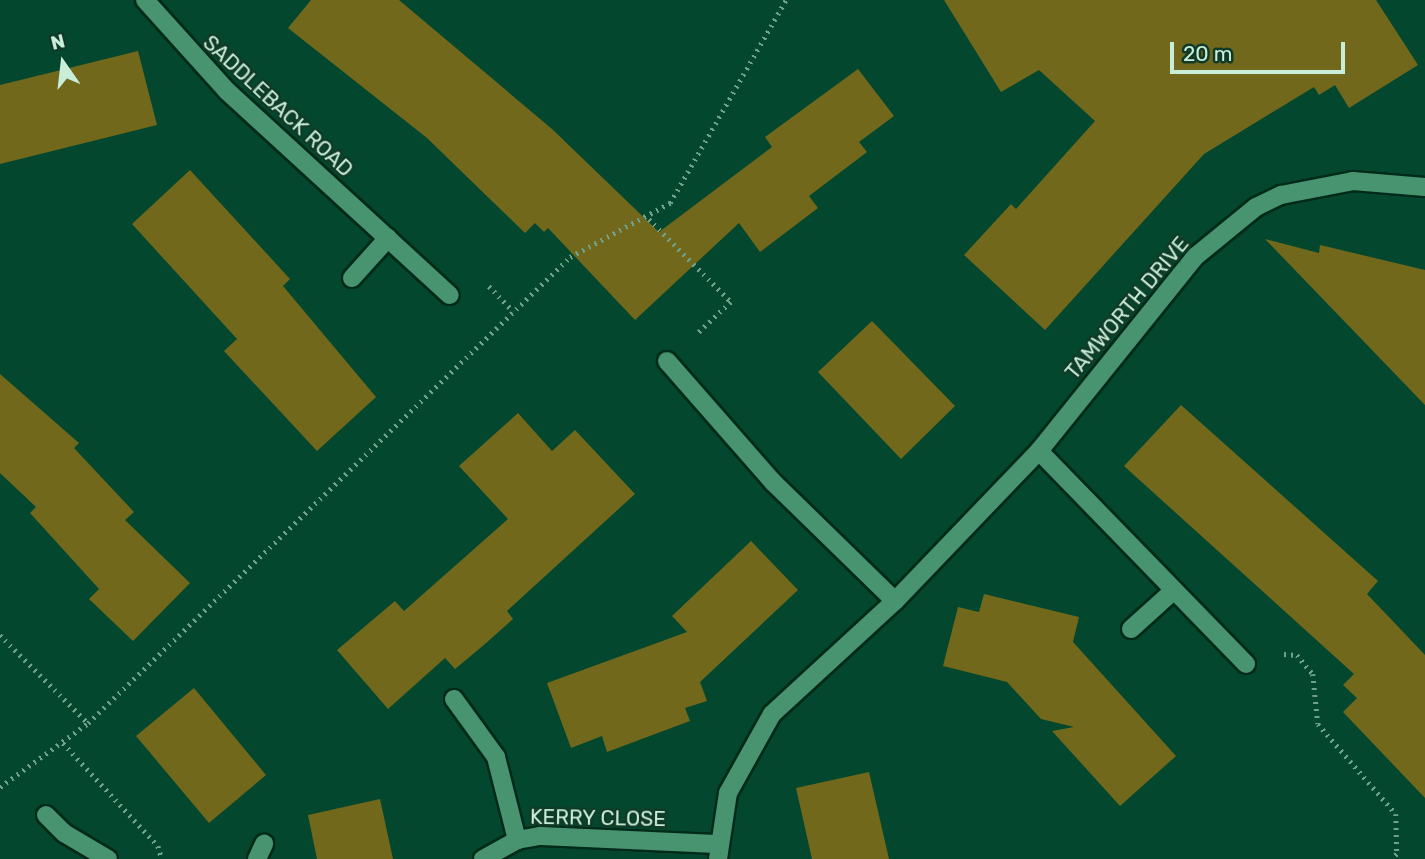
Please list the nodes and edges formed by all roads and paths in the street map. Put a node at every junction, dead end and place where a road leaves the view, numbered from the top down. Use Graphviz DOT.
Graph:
graph roads {
  1 [pos="145,0"];
  2 [pos="786,0"];
  3 [pos="1425,187"];
  4 [pos="649,219"];
  5 [pos="388,238"];
  6 [pos="352,278"];
  7 [pos="450,295"];
  8 [pos="667,361"];
  9 [pos="1039,451"];
  10 [pos="1172,592"];
  11 [pos="895,601"];
  12 [pos="1131,629"];
  13 [pos="0,635"];
  14 [pos="1247,664"];
  15 [pos="453,699"];
  16 [pos="88,723"];
  17 [pos="63,743"];
  18 [pos="0,787"];
  19 [pos="46,814"];
  20 [pos="517,840"];
  21 [pos="718,851"];
  22 [pos="108,859"];
  23 [pos="162,859"];
  24 [pos="483,859"];
  25 [pos="1392,859"];
  1 -- 5 [label="street, SADDLEBACK ROAD"];
  2 -- 4 [label="path"];
  3 -- 9 [label="street, TAMWORTH DRIVE"];
  4 -- 8 [label="path"];
  4 -- 16 [label="path"];
  5 -- 6 [label="street"];
  5 -- 7 [label="street, SADDLEBACK ROAD"];
  8 -- 11 [label="street"];
  9 -- 10 [label="street"];
  9 -- 11 [label="street, TAMWORTH DRIVE"];
  10 -- 12 [label="street"];
  10 -- 14 [label="street"];
  11 -- 21 [label="street, TAMWORTH DRIVE"];
  13 -- 16 [label="path"];
  14 -- 25 [label="path"];
  15 -- 20 [label="street"];
  16 -- 17 [label="path"];
  17 -- 18 [label="path"];
  17 -- 23 [label="path"];
  19 -- 22 [label="street"];
  20 -- 21 [label="street, KERRY CLOSE"];
  20 -- 24 [label="street, KERRY CLOSE"];
}
